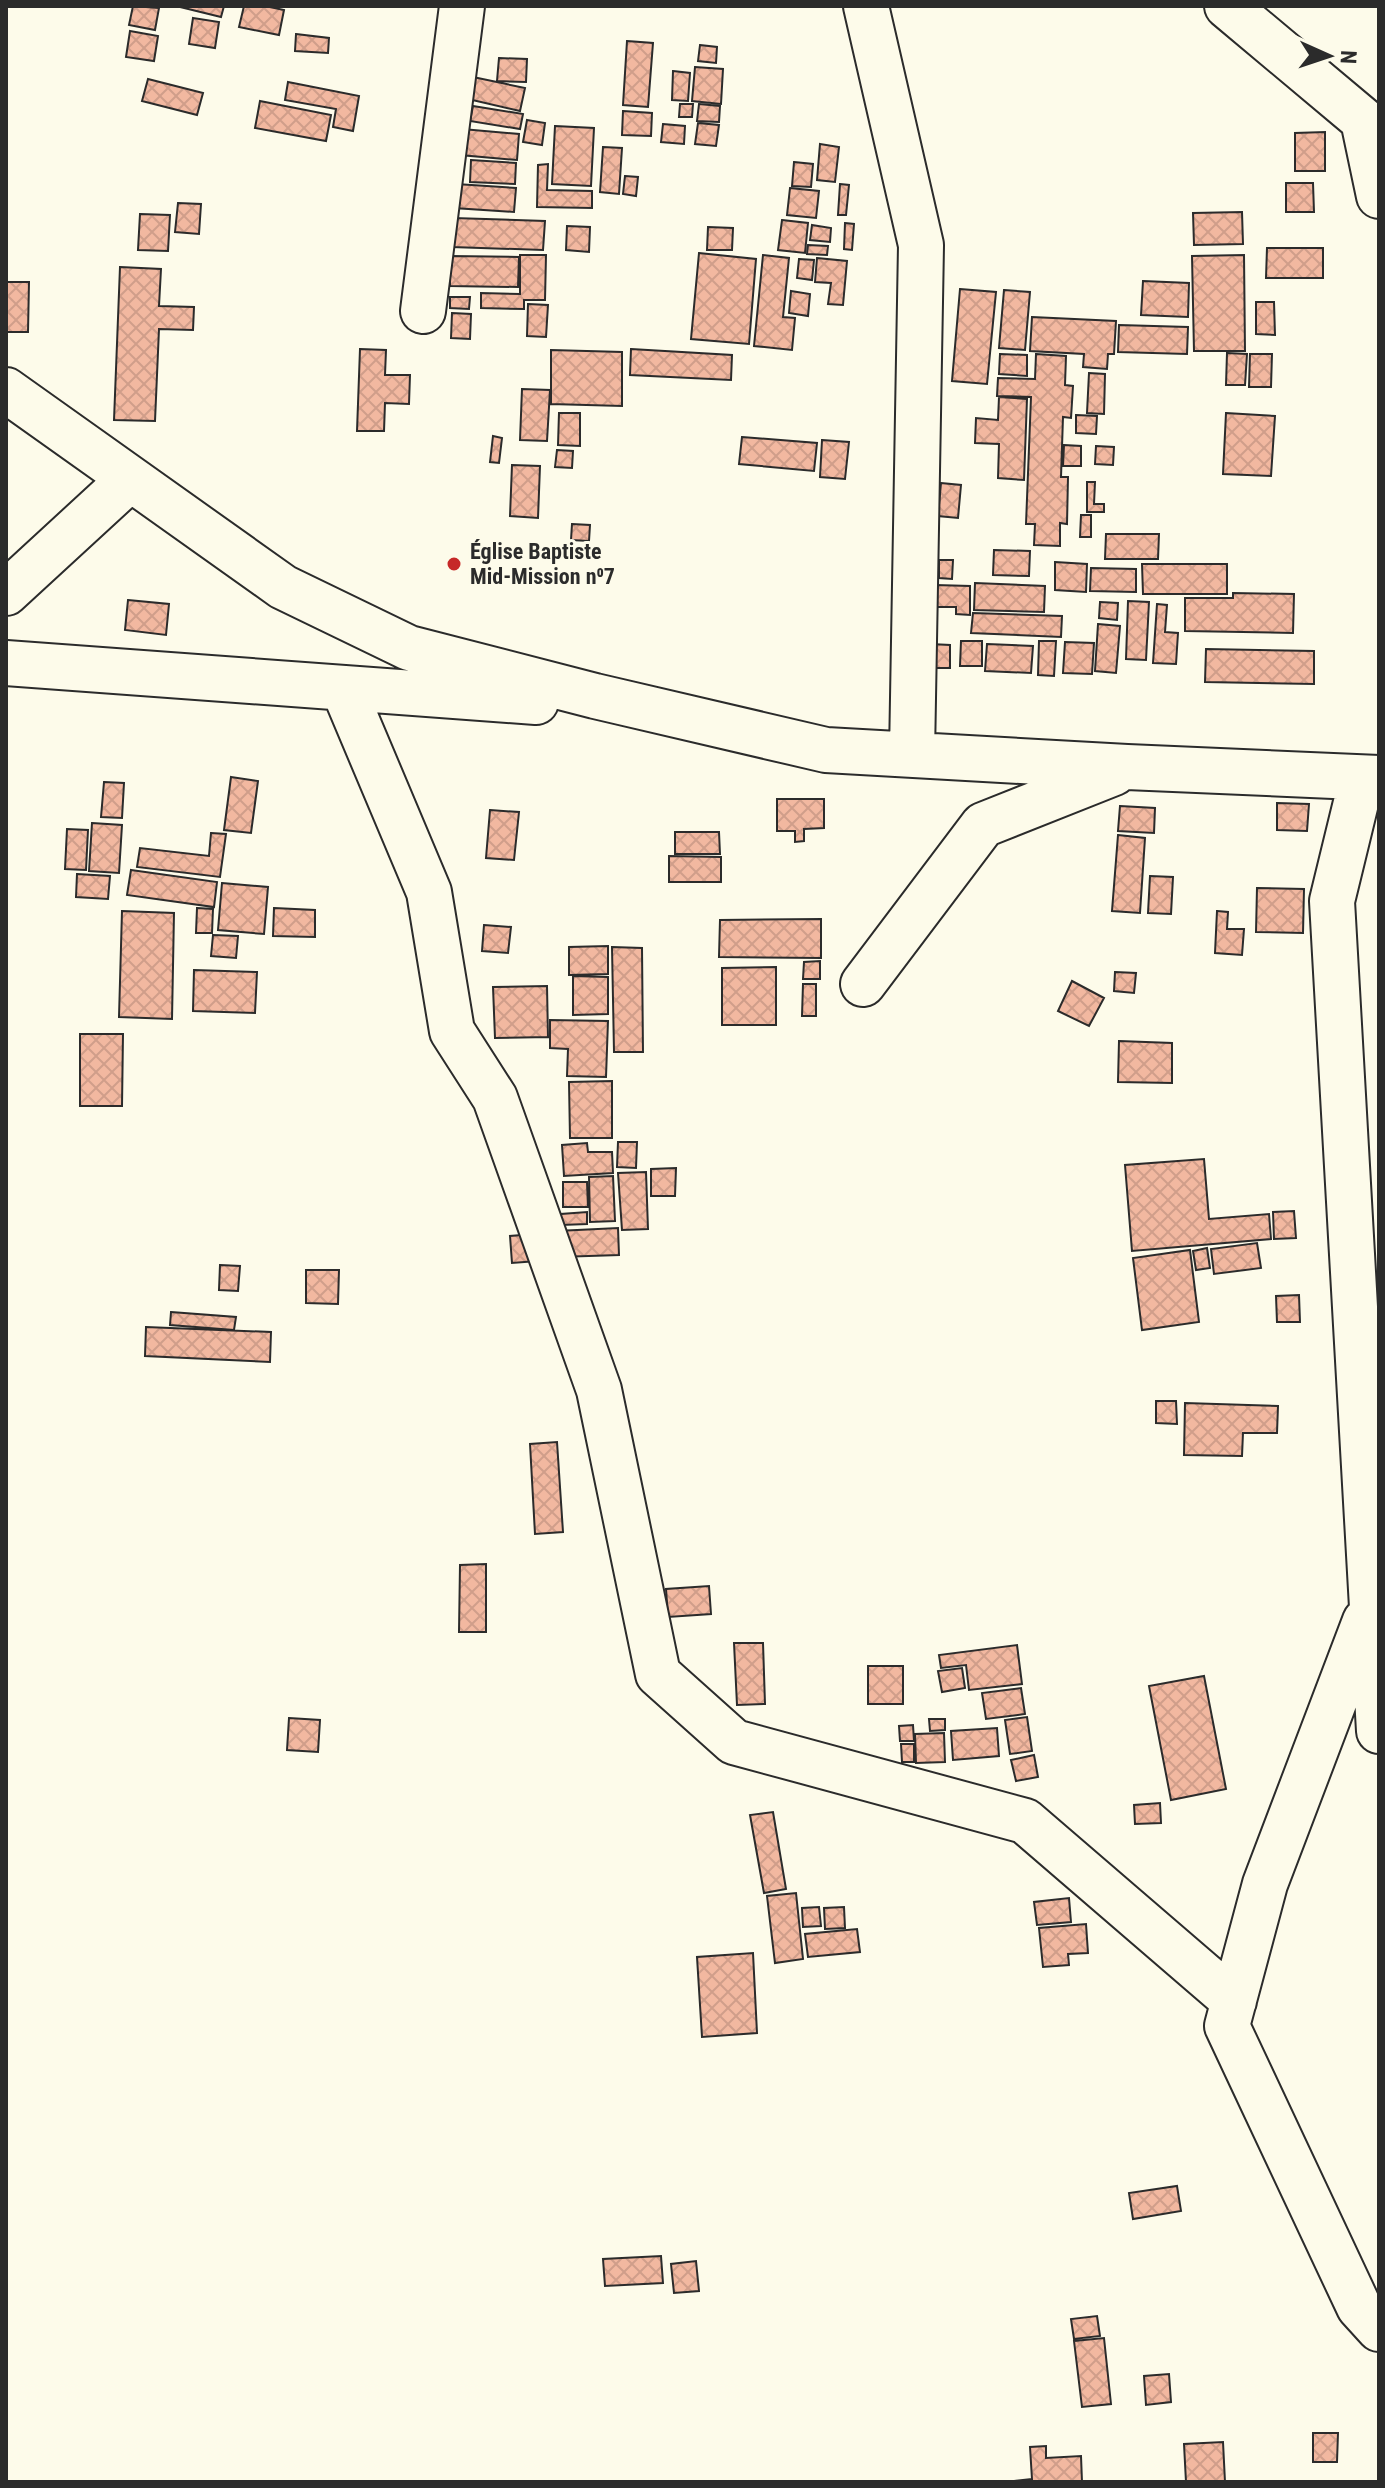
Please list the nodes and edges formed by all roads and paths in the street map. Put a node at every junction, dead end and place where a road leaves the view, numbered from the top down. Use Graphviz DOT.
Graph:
graph roads {
  1 [pos="462,6"];
  2 [pos="866,6"];
  3 [pos="1227,6"];
  4 [pos="1379,196"];
  5 [pos="423,311"];
  6 [pos="6,390"];
  7 [pos="130,479"];
  8 [pos="6,593"];
  9 [pos="6,663"];
  10 [pos="343,688"];
  11 [pos="658,711"];
  12 [pos="912,755"];
  13 [pos="1127,767"];
  14 [pos="1371,778"];
  15 [pos="863,984"];
  16 [pos="1365,1245"];
  17 [pos="1372,1604"];
  18 [pos="1378,1705"];
  19 [pos="1234,2001"];
  20 [pos="1379,2329"];
  1 -- 5 [label="street"];
  2 -- 12 [label="street"];
  3 -- 4 [label="street"];
  6 -- 7 [label="street"];
  7 -- 8 [label="street"];
  7 -- 11 [label="street"];
  9 -- 10 [label="street"];
  10 -- 11 [label="street"];
  10 -- 19 [label="street"];
  11 -- 12 [label="street"];
  12 -- 13 [label="street"];
  13 -- 14 [label="street"];
  13 -- 15 [label="street"];
  14 -- 16 [label="street"];
  16 -- 17 [label="street"];
  17 -- 18 [label="street"];
  17 -- 19 [label="street"];
  19 -- 20 [label="street"];
}
